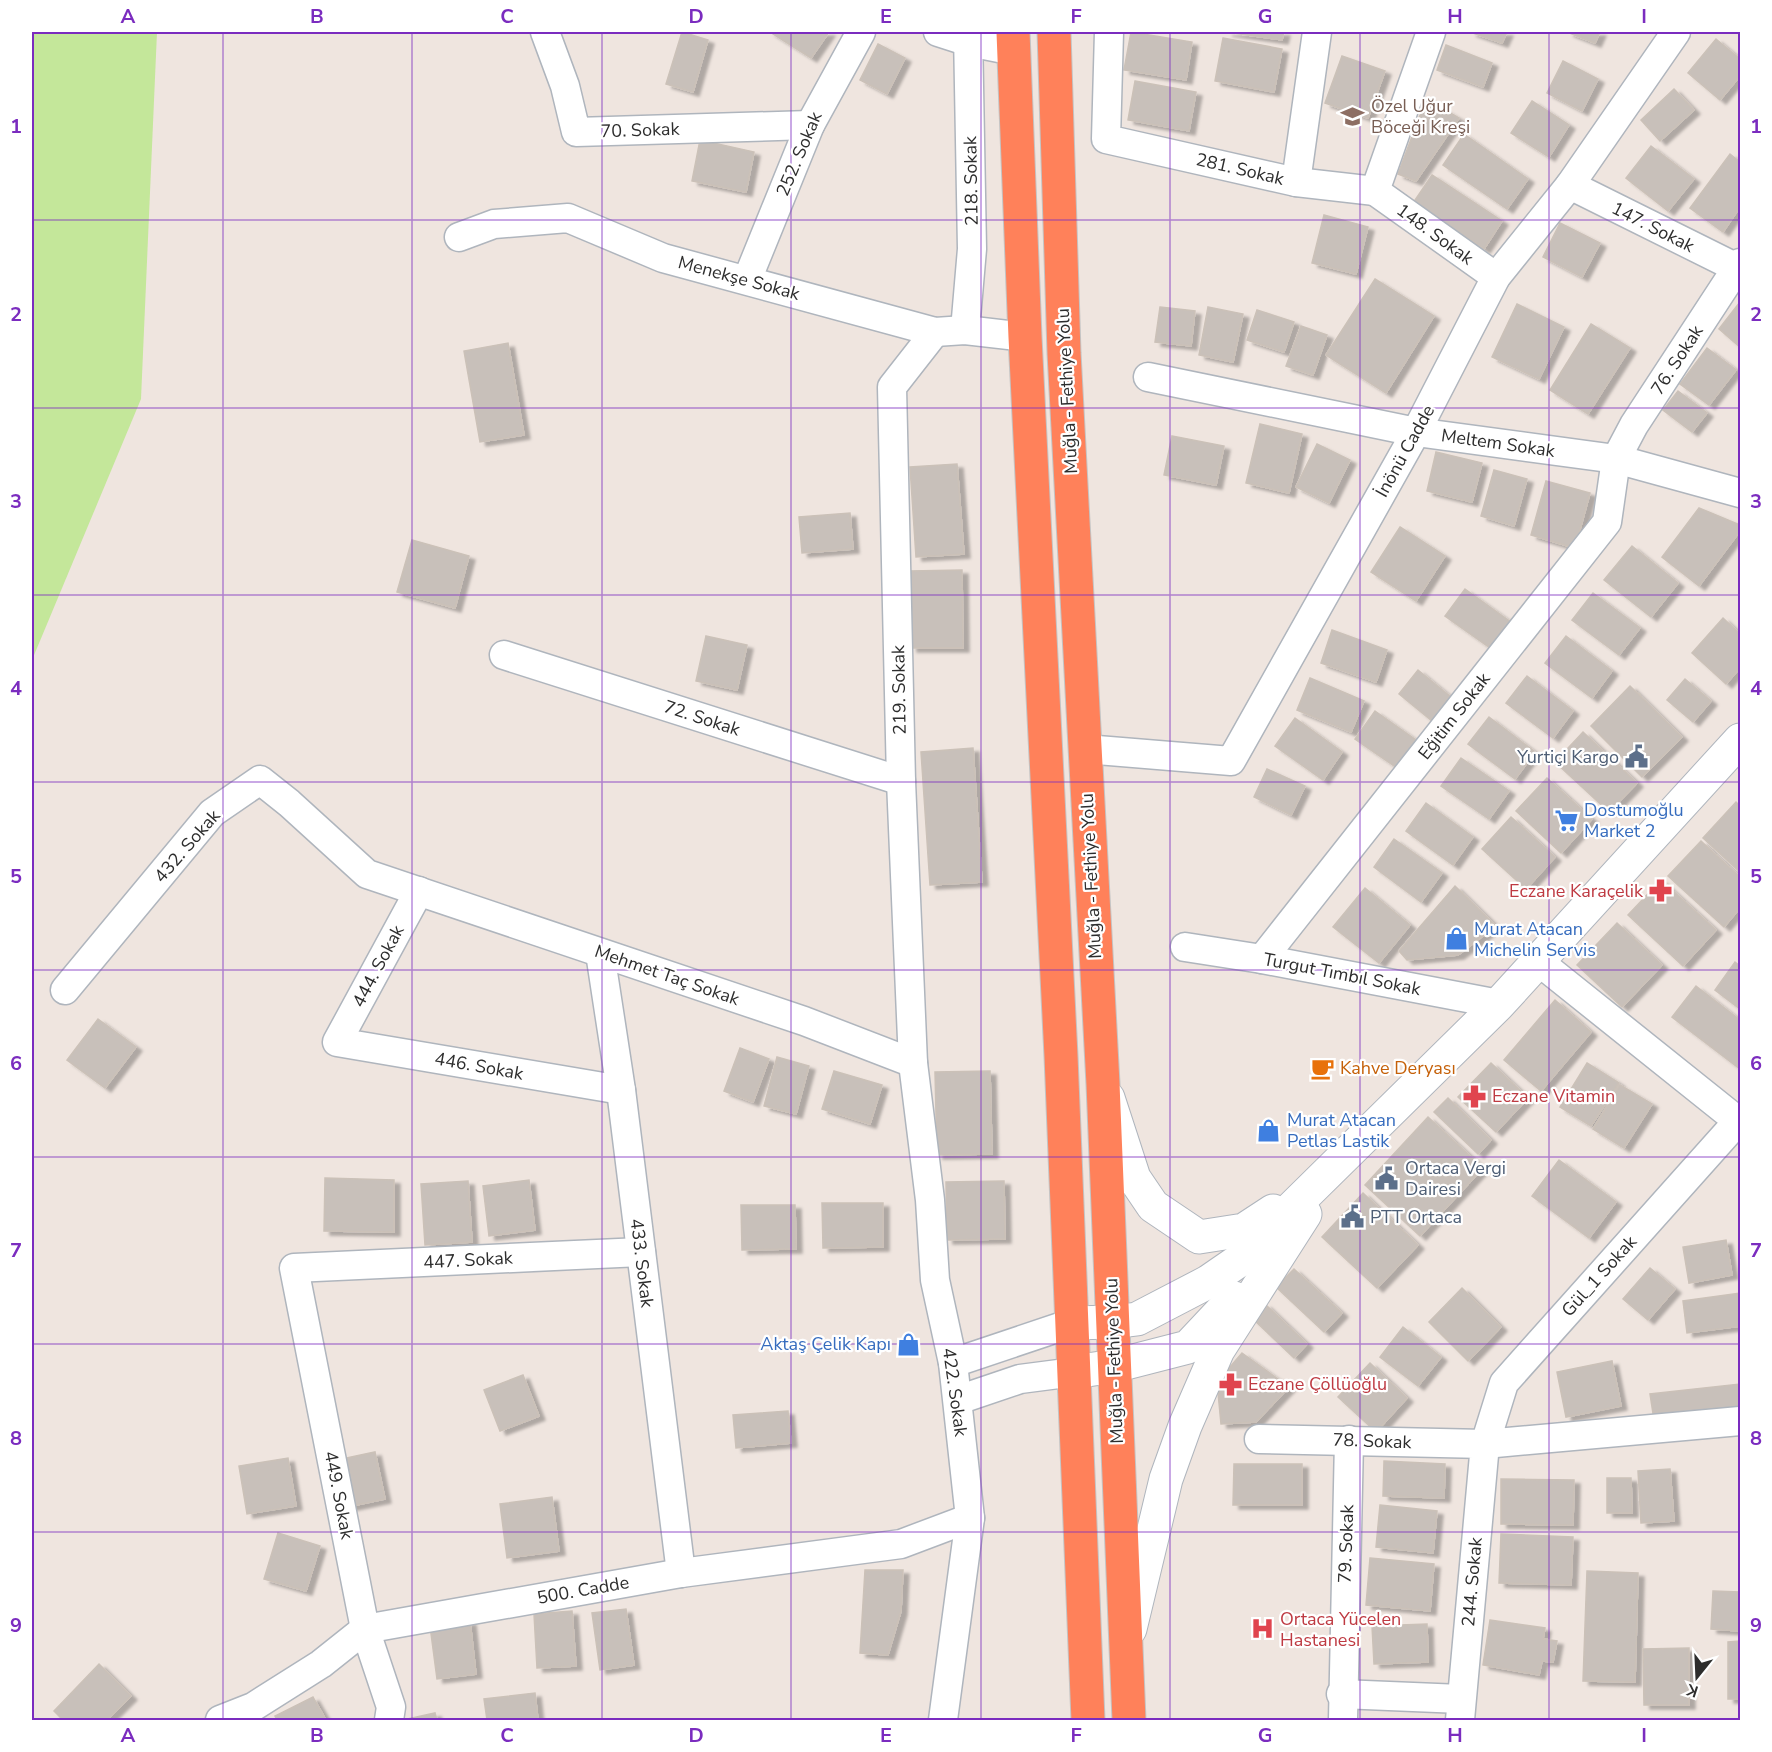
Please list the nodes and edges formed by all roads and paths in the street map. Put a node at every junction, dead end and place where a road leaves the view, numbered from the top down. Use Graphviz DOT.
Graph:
graph roads {
  1 [pos="545,32"];
  2 [pos="861,32"];
  3 [pos="938,32"];
  4 [pos="1054,32"];
  5 [pos="1108,32"];
  6 [pos="1317,32"];
  7 [pos="1431,32"];
  8 [pos="1676,32"];
  9 [pos="969,37"];
  10 [pos="1014,41"];
  11 [pos="810,125"];
  12 [pos="1296,182"];
  13 [pos="1570,185"];
  14 [pos="1375,191"];
  15 [pos="459,237"];
  16 [pos="1738,266"];
  17 [pos="1496,278"];
  18 [pos="747,280"];
  19 [pos="965,330"];
  20 [pos="935,332"];
  21 [pos="1025,337"];
  22 [pos="1148,377"];
  23 [pos="1416,432"];
  24 [pos="1616,459"];
  25 [pos="1740,493"];
  26 [pos="504,655"];
  27 [pos="1740,740"];
  28 [pos="1085,749"];
  29 [pos="901,781"];
  30 [pos="418,891"];
  31 [pos="1185,948"];
  32 [pos="600,953"];
  33 [pos="1262,959"];
  34 [pos="1538,961"];
  35 [pos="65,990"];
  36 [pos="1498,1004"];
  37 [pos="337,1042"];
  38 [pos="913,1063"];
  39 [pos="1103,1084"];
  40 [pos="621,1090"];
  41 [pos="1740,1125"];
  42 [pos="1334,1169"];
  43 [pos="641,1252"];
  44 [pos="1279,1255"];
  45 [pos="294,1268"];
  46 [pos="1113,1322"];
  47 [pos="1072,1323"];
  48 [pos="953,1363"];
  49 [pos="1114,1366"];
  50 [pos="1074,1372"];
  51 [pos="958,1401"];
  52 [pos="1740,1421"];
  53 [pos="1259,1439"];
  54 [pos="1349,1440"];
  55 [pos="1485,1444"];
  56 [pos="970,1518"];
  57 [pos="681,1573"];
  58 [pos="365,1629"];
  59 [pos="1125,1648"];
  60 [pos="1342,1707"];
  61 [pos="1461,1710"];
  62 [pos="220,1720"];
  63 [pos="389,1720"];
  64 [pos="942,1720"];
  65 [pos="1088,1720"];
  66 [pos="1128,1720"];
  1 -- 11 [label="street, 70. Sokak"];
  2 -- 11 [label="street, 252. Sokak"];
  3 -- 9 [label="street"];
  4 -- 28 [label="highway, Muğla - Fethiye Yolu"];
  5 -- 12 [label="street, 281. Sokak"];
  6 -- 12 [label="street, 281. Sokak"];
  7 -- 14 [label="street"];
  8 -- 13 [label="street, İnönü Cadde"];
  9 -- 10 [label="street"];
  9 -- 19 [label="street, 218. Sokak"];
  10 -- 21 [label="highway"];
  11 -- 18 [label="street, 252. Sokak"];
  12 -- 14 [label="street, 148. Sokak"];
  13 -- 16 [label="street, 147. Sokak"];
  13 -- 17 [label="street, İnönü Cadde"];
  14 -- 17 [label="street, 148. Sokak"];
  15 -- 18 [label="street, Menekşe Sokak"];
  16 -- 24 [label="street, 76. Sokak"];
  17 -- 23 [label="street, İnönü Cadde"];
  18 -- 20 [label="street, Menekşe Sokak"];
  19 -- 20 [label="street, Menekşe Sokak"];
  19 -- 21 [label="street, Menekşe Sokak"];
  20 -- 29 [label="street, 219. Sokak"];
  21 -- 47 [label="highway"];
  22 -- 23 [label="street, Meltem Sokak"];
  23 -- 24 [label="street, Meltem Sokak"];
  23 -- 28 [label="street, İnönü Cadde"];
  24 -- 25 [label="street, Meltem Sokak"];
  24 -- 33 [label="street, Eğitim Sokak"];
  26 -- 29 [label="street, 72. Sokak"];
  27 -- 34 [label="street"];
  28 -- 39 [label="highway, Muğla - Fethiye Yolu"];
  29 -- 38 [label="street, 219. Sokak"];
  30 -- 32 [label="street, Mehmet Taç Sokak"];
  30 -- 35 [label="street, 432. Sokak"];
  30 -- 37 [label="street, 444. Sokak"];
  31 -- 33 [label="street, Turgut Tımbıl Sokak"];
  32 -- 38 [label="street, Mehmet Taç Sokak"];
  32 -- 40 [label="street, 433. Sokak"];
  33 -- 36 [label="street, Turgut Tımbıl Sokak"];
  34 -- 36 [label="street"];
  34 -- 41 [label="street, Gül_1 Sokak"];
  36 -- 42 [label="street"];
  37 -- 40 [label="street, 446. Sokak"];
  38 -- 48 [label="street, 422. Sokak"];
  39 -- 42 [label="street"];
  39 -- 46 [label="highway, Muğla - Fethiye Yolu"];
  40 -- 43 [label="street, 433. Sokak"];
  41 -- 55 [label="street, Gül_1 Sokak"];
  42 -- 44 [label="street"];
  42 -- 46 [label="street"];
  43 -- 45 [label="street, 447. Sokak"];
  43 -- 57 [label="street, 433. Sokak"];
  44 -- 49 [label="street"];
  44 -- 59 [label="street"];
  45 -- 58 [label="street, 449. Sokak"];
  46 -- 47 [label="street"];
  46 -- 49 [label="highway, Muğla - Fethiye Yolu"];
  47 -- 48 [label="street"];
  47 -- 50 [label="highway"];
  48 -- 51 [label="street, 422. Sokak"];
  49 -- 50 [label="street"];
  49 -- 59 [label="highway, Muğla - Fethiye Yolu"];
  50 -- 51 [label="street"];
  50 -- 65 [label="highway"];
  51 -- 56 [label="street, 422. Sokak"];
  52 -- 55 [label="street"];
  53 -- 54 [label="street, 78. Sokak"];
  54 -- 55 [label="street, 78. Sokak"];
  54 -- 60 [label="street, 79. Sokak"];
  55 -- 61 [label="street, 244. Sokak"];
  56 -- 57 [label="street, 500. Cadde"];
  56 -- 64 [label="street, 422. Sokak"];
  57 -- 58 [label="street, 500. Cadde"];
  58 -- 62 [label="street, 500. Cadde"];
  58 -- 63 [label="street, 449. Sokak"];
  59 -- 66 [label="highway, Muğla - Fethiye Yolu"];
  60 -- 61 [label="street"];
}
